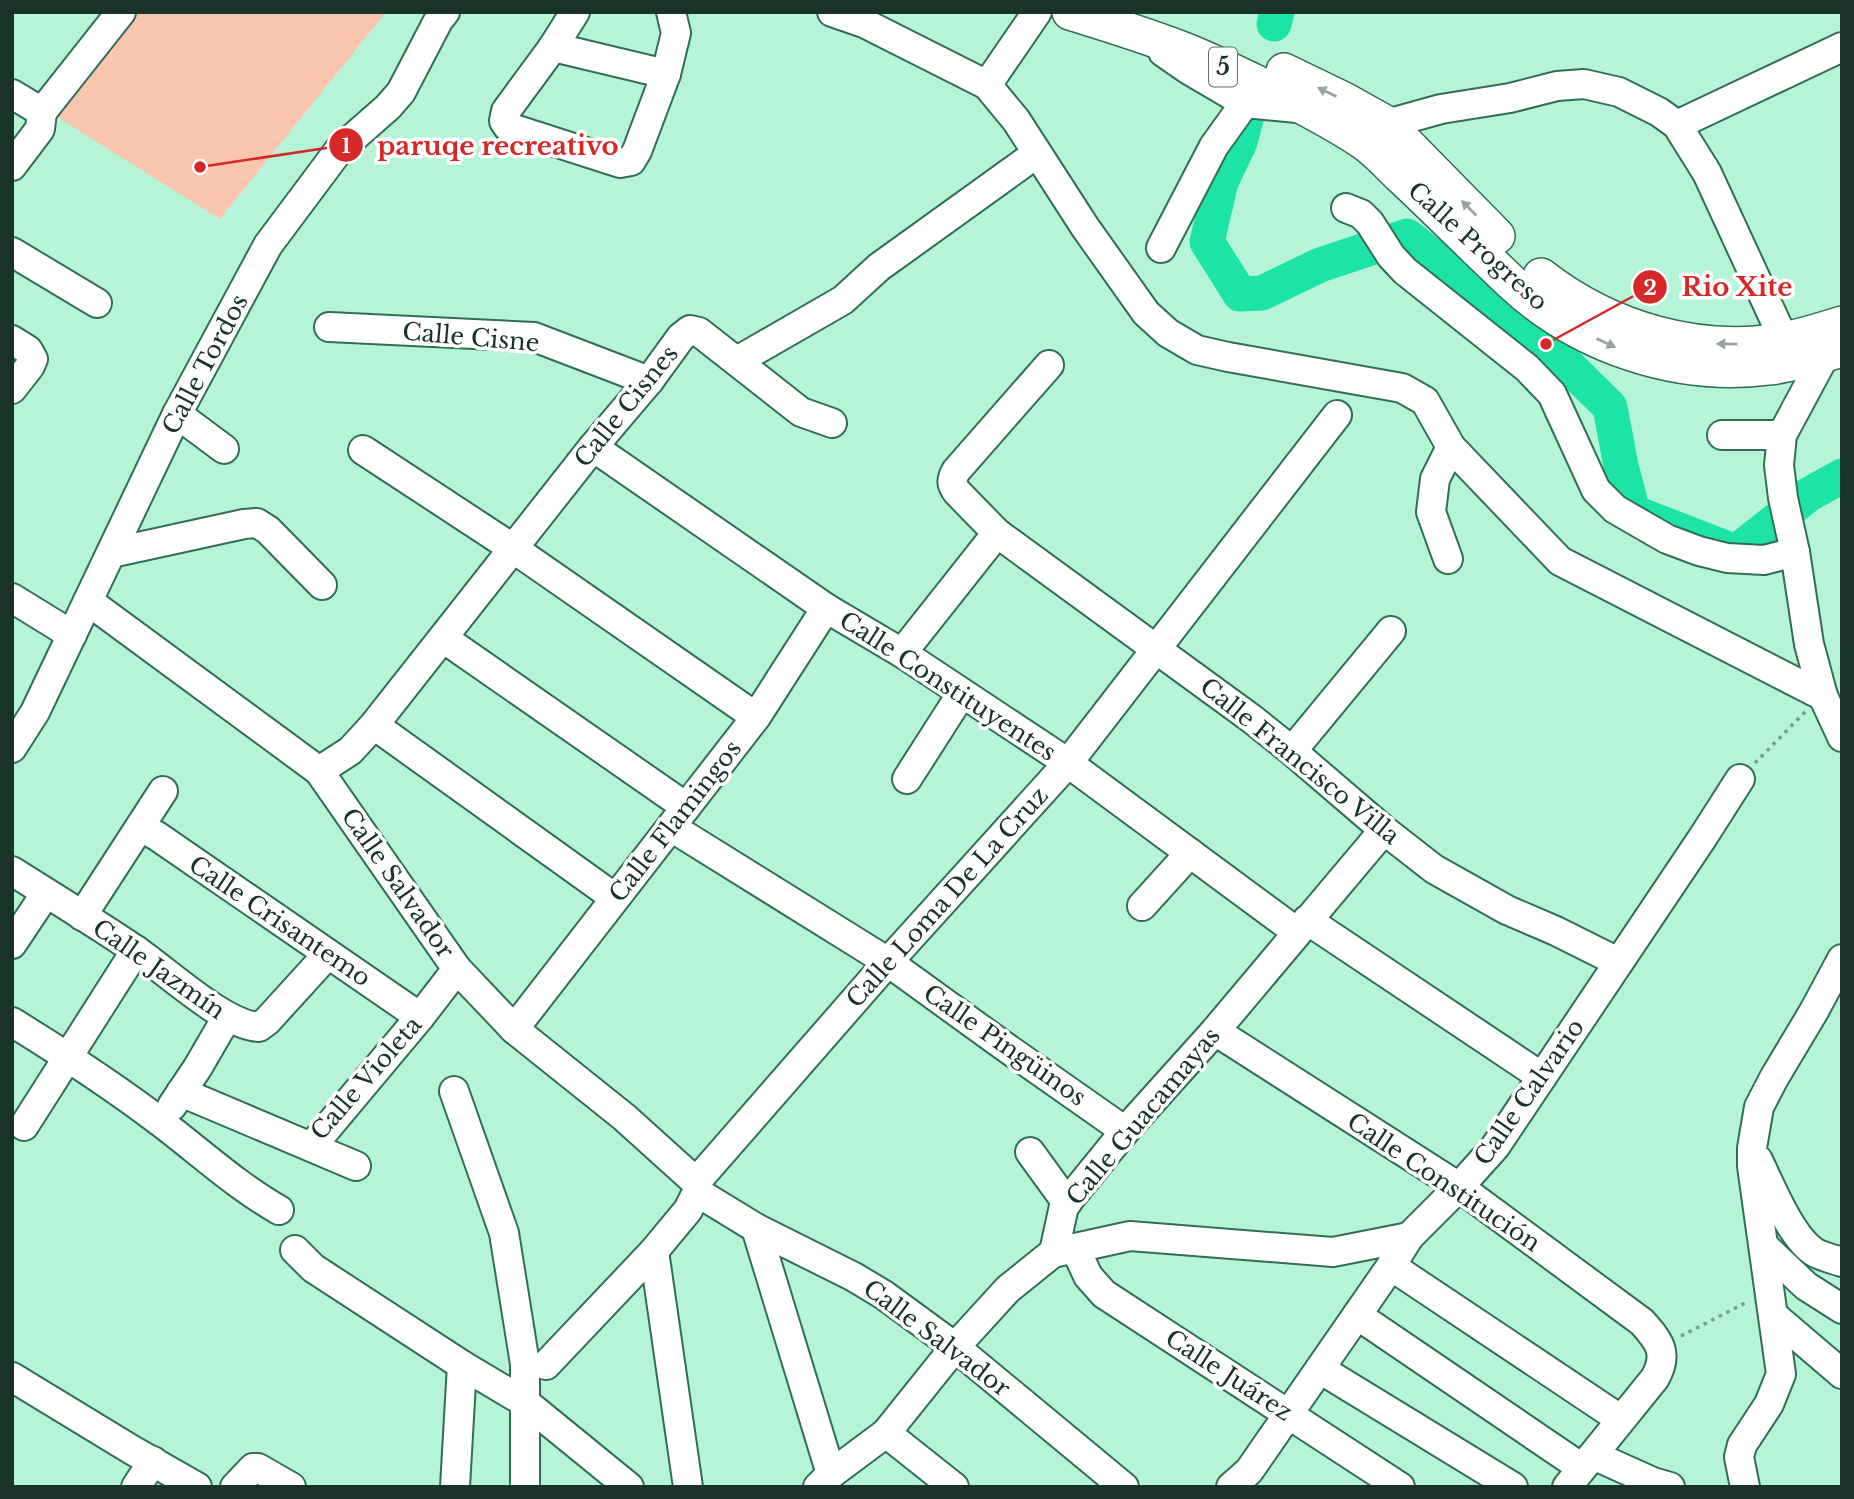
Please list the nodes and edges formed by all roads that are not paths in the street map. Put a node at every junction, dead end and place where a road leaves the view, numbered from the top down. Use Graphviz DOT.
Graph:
graph roads {
  1 [pos="121,12"];
  2 [pos="445,12"];
  3 [pos="575,12"];
  4 [pos="671,12"];
  5 [pos="832,12"];
  6 [pos="1037,12"];
  7 [pos="1070,12"];
  8 [pos="1140,23"];
  9 [pos="553,47"];
  10 [pos="1842,47"];
  11 [pos="666,74"];
  12 [pos="987,85"];
  13 [pos="12,94"];
  14 [pos="1245,103"];
  15 [pos="1307,109"];
  16 [pos="42,112"];
  17 [pos="1677,125"];
  18 [pos="1377,134"];
  19 [pos="1036,154"];
  20 [pos="12,166"];
  21 [pos="1346,208"];
  22 [pos="1161,248"];
  23 [pos="12,251"];
  24 [pos="97,303"];
  25 [pos="329,327"];
  26 [pos="12,340"];
  27 [pos="1784,340"];
  28 [pos="1837,347"];
  29 [pos="737,361"];
  30 [pos="1049,365"];
  31 [pos="649,381"];
  32 [pos="12,388"];
  33 [pos="177,414"];
  34 [pos="1337,415"];
  35 [pos="832,423"];
  36 [pos="1722,435"];
  37 [pos="1782,435"];
  38 [pos="593,447"];
  39 [pos="1451,447"];
  40 [pos="225,449"];
  41 [pos="363,450"];
  42 [pos="997,533"];
  43 [pos="1793,544"];
  44 [pos="514,549"];
  45 [pos="111,552"];
  46 [pos="1448,559"];
  47 [pos="322,585"];
  48 [pos="12,598"];
  49 [pos="88,601"];
  50 [pos="826,608"];
  51 [pos="1391,631"];
  52 [pos="72,635"];
  53 [pos="443,638"];
  54 [pos="1156,648"];
  55 [pos="902,653"];
  56 [pos="962,693"];
  57 [pos="1823,696"];
  58 [pos="756,717"];
  59 [pos="374,725"];
  60 [pos="1842,737"];
  61 [pos="12,748"];
  62 [pos="1292,751"];
  63 [pos="1068,763"];
  64 [pos="319,771"];
  65 [pos="907,779"];
  66 [pos="1740,779"];
  67 [pos="163,791"];
  68 [pos="679,817"];
  69 [pos="140,827"];
  70 [pos="1384,830"];
  71 [pos="1190,853"];
  72 [pos="12,871"];
  73 [pos="46,892"];
  74 [pos="615,898"];
  75 [pos="1142,906"];
  76 [pos="82,916"];
  77 [pos="1302,926"];
  78 [pos="12,944"];
  79 [pos="136,950"];
  80 [pos="328,954"];
  81 [pos="1842,959"];
  82 [pos="888,961"];
  83 [pos="1618,962"];
  84 [pos="457,969"];
  85 [pos="227,1017"];
  86 [pos="420,1017"];
  87 [pos="12,1022"];
  88 [pos="514,1029"];
  89 [pos="1215,1031"];
  90 [pos="69,1057"];
  91 [pos="1542,1077"];
  92 [pos="454,1091"];
  93 [pos="181,1092"];
  94 [pos="161,1122"];
  95 [pos="24,1126"];
  96 [pos="1125,1131"];
  97 [pos="312,1146"];
  98 [pos="1752,1148"];
  99 [pos="1030,1152"];
  100 [pos="356,1166"];
  101 [pos="696,1187"];
  102 [pos="1459,1187"];
  103 [pos="1067,1203"];
  104 [pos="279,1210"];
  105 [pos="756,1228"];
  106 [pos="1409,1237"];
  107 [pos="1764,1246"];
  108 [pos="295,1250"];
  109 [pos="1065,1250"];
  110 [pos="654,1251"];
  111 [pos="1842,1262"];
  112 [pos="1391,1266"];
  113 [pos="1772,1303"];
  114 [pos="1842,1308"];
  115 [pos="1357,1315"];
  116 [pos="955,1347"];
  117 [pos="546,1365"];
  118 [pos="462,1366"];
  119 [pos="1320,1368"];
  120 [pos="1842,1374"];
  121 [pos="12,1377"];
  122 [pos="526,1403"];
  123 [pos="1289,1413"];
  124 [pos="1620,1419"];
  125 [pos="886,1433"];
  126 [pos="153,1461"];
  127 [pos="1581,1470"];
  128 [pos="825,1481"];
  129 [pos="1398,1486"];
  130 [pos="136,1487"];
  131 [pos="197,1487"];
  132 [pos="235,1487"];
  133 [pos="291,1487"];
  134 [pos="456,1487"];
  135 [pos="525,1487"];
  136 [pos="629,1487"];
  137 [pos="688,1487"];
  138 [pos="954,1487"];
  139 [pos="1124,1487"];
  140 [pos="1231,1487"];
  141 [pos="1514,1487"];
  142 [pos="1670,1487"];
  143 [pos="1745,1487"];
  1 -- 16 [label="street"];
  2 -- 33 [label="street, Calle Tordos"];
  3 -- 9 [label="street"];
  4 -- 11 [label="street"];
  5 -- 12 [label="street"];
  6 -- 12 [label="street"];
  7 -- 8 [label="main road, 5"];
  8 -- 14 [label="street"];
  8 -- 15 [label="main road, 5"];
  18 -- 8 [label="main road, 5, one-way"];
  9 -- 11 [label="street"];
  9 -- 11 [label="street"];
  10 -- 17 [label="street"];
  12 -- 19 [label="street"];
  13 -- 16 [label="street"];
  14 -- 15 [label="street"];
  14 -- 22 [label="street"];
  15 -- 18 [label="main road, 5"];
  16 -- 20 [label="street"];
  17 -- 18 [label="street"];
  17 -- 27 [label="street"];
  27 -- 18 [label="main road, Calle Progreso / 5, one-way"];
  18 -- 28 [label="main road, Calle Progreso / 5, one-way"];
  19 -- 29 [label="street"];
  19 -- 39 [label="street"];
  21 -- 43 [label="street"];
  23 -- 24 [label="street"];
  25 -- 31 [label="street, Calle Cisne"];
  26 -- 32 [label="street"];
  27 -- 28 [label="main road, Calle Progreso / 5"];
  28 -- 37 [label="street"];
  29 -- 31 [label="street, Calle Cisnes"];
  29 -- 35 [label="street"];
  30 -- 42 [label="street, Calle Francisco Villa"];
  31 -- 38 [label="street, Calle Cisnes"];
  33 -- 40 [label="street"];
  33 -- 45 [label="street, Calle Tordos"];
  34 -- 54 [label="street, Calle Loma De La Cruz"];
  36 -- 37 [label="street"];
  37 -- 43 [label="street"];
  38 -- 44 [label="street, Calle Cisnes"];
  38 -- 50 [label="street, Calle Constituyentes"];
  39 -- 46 [label="street"];
  39 -- 57 [label="street"];
  41 -- 44 [label="street"];
  42 -- 54 [label="street, Calle Francisco Villa"];
  42 -- 55 [label="street"];
  43 -- 57 [label="street"];
  44 -- 53 [label="street, Calle Cisnes"];
  44 -- 58 [label="street"];
  45 -- 47 [label="street"];
  45 -- 49 [label="street, Calle Tordos"];
  48 -- 52 [label="street"];
  49 -- 52 [label="street, Calle Tordos"];
  49 -- 64 [label="street, Calle Salvador"];
  50 -- 55 [label="street, Calle Constituyentes"];
  50 -- 58 [label="street, Calle Flamingos"];
  51 -- 62 [label="street"];
  52 -- 61 [label="street, Calle Tordos"];
  53 -- 59 [label="street, Calle Cisnes"];
  53 -- 68 [label="street, Calle Pingüinos"];
  54 -- 62 [label="street, Calle Francisco Villa"];
  54 -- 63 [label="street, Calle Loma De La Cruz"];
  55 -- 56 [label="street, Calle Constituyentes"];
  56 -- 63 [label="street, Calle Constituyentes"];
  56 -- 65 [label="street"];
  57 -- 60 [label="street"];
  58 -- 68 [label="street, Calle Flamingos"];
  59 -- 64 [label="street, Calle Cisnes"];
  59 -- 74 [label="street"];
  62 -- 70 [label="street, Calle Francisco Villa"];
  63 -- 71 [label="street, Calle Constituyentes"];
  63 -- 82 [label="street, Calle Loma De La Cruz"];
  64 -- 84 [label="street, Calle Salvador"];
  66 -- 83 [label="street, Calle Calvario"];
  67 -- 69 [label="street"];
  68 -- 74 [label="street, Calle Flamingos"];
  68 -- 82 [label="street, Calle Pingüinos"];
  69 -- 76 [label="street"];
  69 -- 80 [label="street, Calle Crisantemo"];
  70 -- 77 [label="street, Calle Guacamayas"];
  70 -- 83 [label="street, Calle Francisco Villa"];
  71 -- 75 [label="street"];
  71 -- 77 [label="street, Calle Constituyentes"];
  72 -- 73 [label="street, Calle Jazmín"];
  73 -- 76 [label="street, Calle Jazmín"];
  73 -- 78 [label="street"];
  74 -- 88 [label="street, Calle Flamingos"];
  76 -- 79 [label="street, Calle Jazmín"];
  77 -- 89 [label="street, Calle Guacamayas"];
  77 -- 91 [label="street, Calle Constituyentes"];
  79 -- 85 [label="street, Calle Jazmín"];
  79 -- 90 [label="street"];
  80 -- 85 [label="street, Calle Jazmín"];
  80 -- 86 [label="street, Calle Crisantemo"];
  81 -- 98 [label="street"];
  82 -- 96 [label="street, Calle Pingüinos"];
  82 -- 101 [label="street, Calle Loma De La Cruz"];
  83 -- 91 [label="street, Calle Calvario"];
  84 -- 86 [label="street, Calle Violeta"];
  84 -- 88 [label="street, Calle Salvador"];
  85 -- 93 [label="street"];
  86 -- 97 [label="street, Calle Violeta"];
  87 -- 90 [label="street"];
  88 -- 101 [label="street, Calle Salvador"];
  89 -- 96 [label="street, Calle Guacamayas"];
  89 -- 102 [label="street, Calle Constitución"];
  90 -- 94 [label="street"];
  90 -- 95 [label="street"];
  91 -- 102 [label="street, Calle Calvario"];
  92 -- 122 [label="street"];
  93 -- 94 [label="street"];
  93 -- 97 [label="street, Calle Violeta"];
  94 -- 104 [label="street"];
  96 -- 103 [label="street, Calle Guacamayas"];
  97 -- 100 [label="street"];
  98 -- 107 [label="street"];
  98 -- 111 [label="street"];
  99 -- 103 [label="street"];
  101 -- 105 [label="street, Calle Salvador"];
  101 -- 110 [label="street, Calle Loma De La Cruz"];
  102 -- 106 [label="street, Calle Calvario"];
  102 -- 124 [label="street, Calle Constitución"];
  103 -- 109 [label="street, Calle Guacamayas"];
  105 -- 116 [label="street, Calle Salvador"];
  105 -- 128 [label="street"];
  106 -- 109 [label="street"];
  106 -- 112 [label="street, Calle Calvario"];
  107 -- 113 [label="street"];
  107 -- 114 [label="street"];
  108 -- 118 [label="street"];
  109 -- 116 [label="street"];
  109 -- 123 [label="street, Calle Juárez"];
  110 -- 117 [label="street, Calle Loma De La Cruz"];
  110 -- 137 [label="street"];
  112 -- 115 [label="street, Calle Calvario"];
  112 -- 124 [label="street"];
  113 -- 120 [label="street"];
  113 -- 143 [label="street"];
  115 -- 119 [label="street, Calle Calvario"];
  115 -- 127 [label="street"];
  116 -- 125 [label="street"];
  116 -- 139 [label="street, Calle Salvador"];
  118 -- 122 [label="street"];
  118 -- 134 [label="street"];
  119 -- 123 [label="street, Calle Calvario"];
  119 -- 141 [label="street"];
  121 -- 126 [label="street"];
  122 -- 135 [label="street"];
  122 -- 136 [label="street"];
  123 -- 129 [label="street, Calle Juárez"];
  123 -- 140 [label="street, Calle Calvario"];
  124 -- 127 [label="street"];
  125 -- 128 [label="street"];
  125 -- 138 [label="street"];
  126 -- 130 [label="street"];
  126 -- 131 [label="street"];
  127 -- 142 [label="street"];
  132 -- 133 [label="street"];
}
